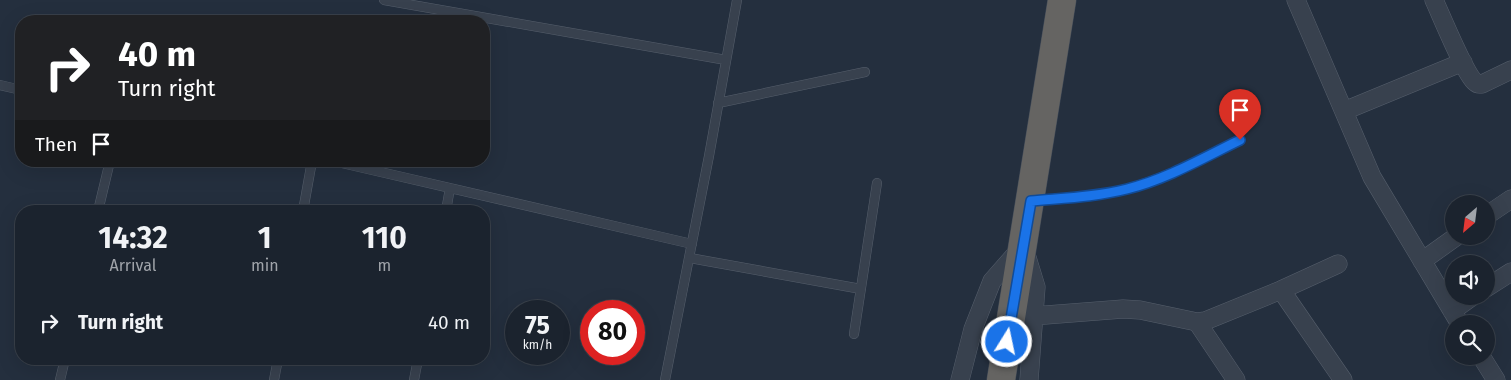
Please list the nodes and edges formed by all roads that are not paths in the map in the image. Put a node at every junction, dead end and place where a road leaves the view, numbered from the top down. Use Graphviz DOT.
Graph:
graph roads {
  1 [pos="384,0"];
  2 [pos="737,0"];
  3 [pos="1062,0"];
  4 [pos="1296,0"];
  5 [pos="1434,0"];
  6 [pos="470,15"];
  7 [pos="490,19"];
  8 [pos="726,60"];
  9 [pos="1463,62"];
  10 [pos="1511,70"];
  11 [pos="865,72"];
  12 [pos="0,85"];
  13 [pos="15,89"];
  14 [pos="718,102"];
  15 [pos="1344,111"];
  16 [pos="1240,140"];
  17 [pos="109,167"];
  18 [pos="311,167"];
  19 [pos="359,167"];
  20 [pos="877,183"];
  21 [pos="450,188"];
  22 [pos="1511,199"];
  23 [pos="1031,201"];
  24 [pos="99,205"];
  25 [pos="304,205"];
  26 [pos="447,205"];
  27 [pos="1495,210"];
  28 [pos="692,244"];
  29 [pos="1445,245"];
  30 [pos="1024,246"];
  31 [pos="690,258"];
  32 [pos="1422,261"];
  33 [pos="1338,264"];
  34 [pos="1508,279"];
  35 [pos="1495,284"];
  36 [pos="861,289"];
  37 [pos="1281,290"];
  38 [pos="1466,305"];
  39 [pos="1455,315"];
  40 [pos="1458,315"];
  41 [pos="1033,316"];
  42 [pos="1197,322"];
  43 [pos="854,334"];
  44 [pos="64,365"];
  45 [pos="277,365"];
  46 [pos="417,365"];
  47 [pos="1487,365"];
  48 [pos="60,380"];
  49 [pos="274,380"];
  50 [pos="414,380"];
  51 [pos="665,380"];
  52 [pos="960,380"];
  53 [pos="1001,380"];
  54 [pos="1029,380"];
  55 [pos="1236,380"];
  56 [pos="1343,380"];
  57 [pos="1496,380"];
  1 -- 6 [label="lane"];
  2 -- 8 [label="lane"];
  3 -- 23 [label="highway"];
  4 -- 15 [label="street"];
  5 -- 9 [label="street"];
  7 -- 8 [label="lane"];
  8 -- 14 [label="lane"];
  9 -- 10 [label="street"];
  9 -- 15 [label="street"];
  11 -- 14 [label="lane"];
  12 -- 13 [label="lane"];
  14 -- 28 [label="lane"];
  15 -- 32 [label="street"];
  16 -- 23 [label="lane"];
  17 -- 24 [label="lane"];
  18 -- 25 [label="lane"];
  19 -- 21 [label="lane"];
  20 -- 36 [label="lane"];
  21 -- 26 [label="lane"];
  21 -- 28 [label="lane"];
  22 -- 27 [label="street"];
  23 -- 30 [label="highway"];
  28 -- 31 [label="lane"];
  29 -- 32 [label="street"];
  30 -- 41 [label="street"];
  30 -- 52 [label="street"];
  30 -- 53 [label="highway"];
  31 -- 36 [label="lane"];
  31 -- 51 [label="lane"];
  32 -- 39 [label="street"];
  33 -- 37 [label="street"];
  34 -- 35 [label="street"];
  36 -- 43 [label="lane"];
  37 -- 42 [label="street"];
  37 -- 56 [label="street"];
  38 -- 40 [label="street"];
  41 -- 42 [label="street"];
  41 -- 54 [label="street"];
  42 -- 55 [label="street"];
  44 -- 48 [label="lane"];
  45 -- 49 [label="lane"];
  46 -- 50 [label="lane"];
  47 -- 57 [label="street"];
}
